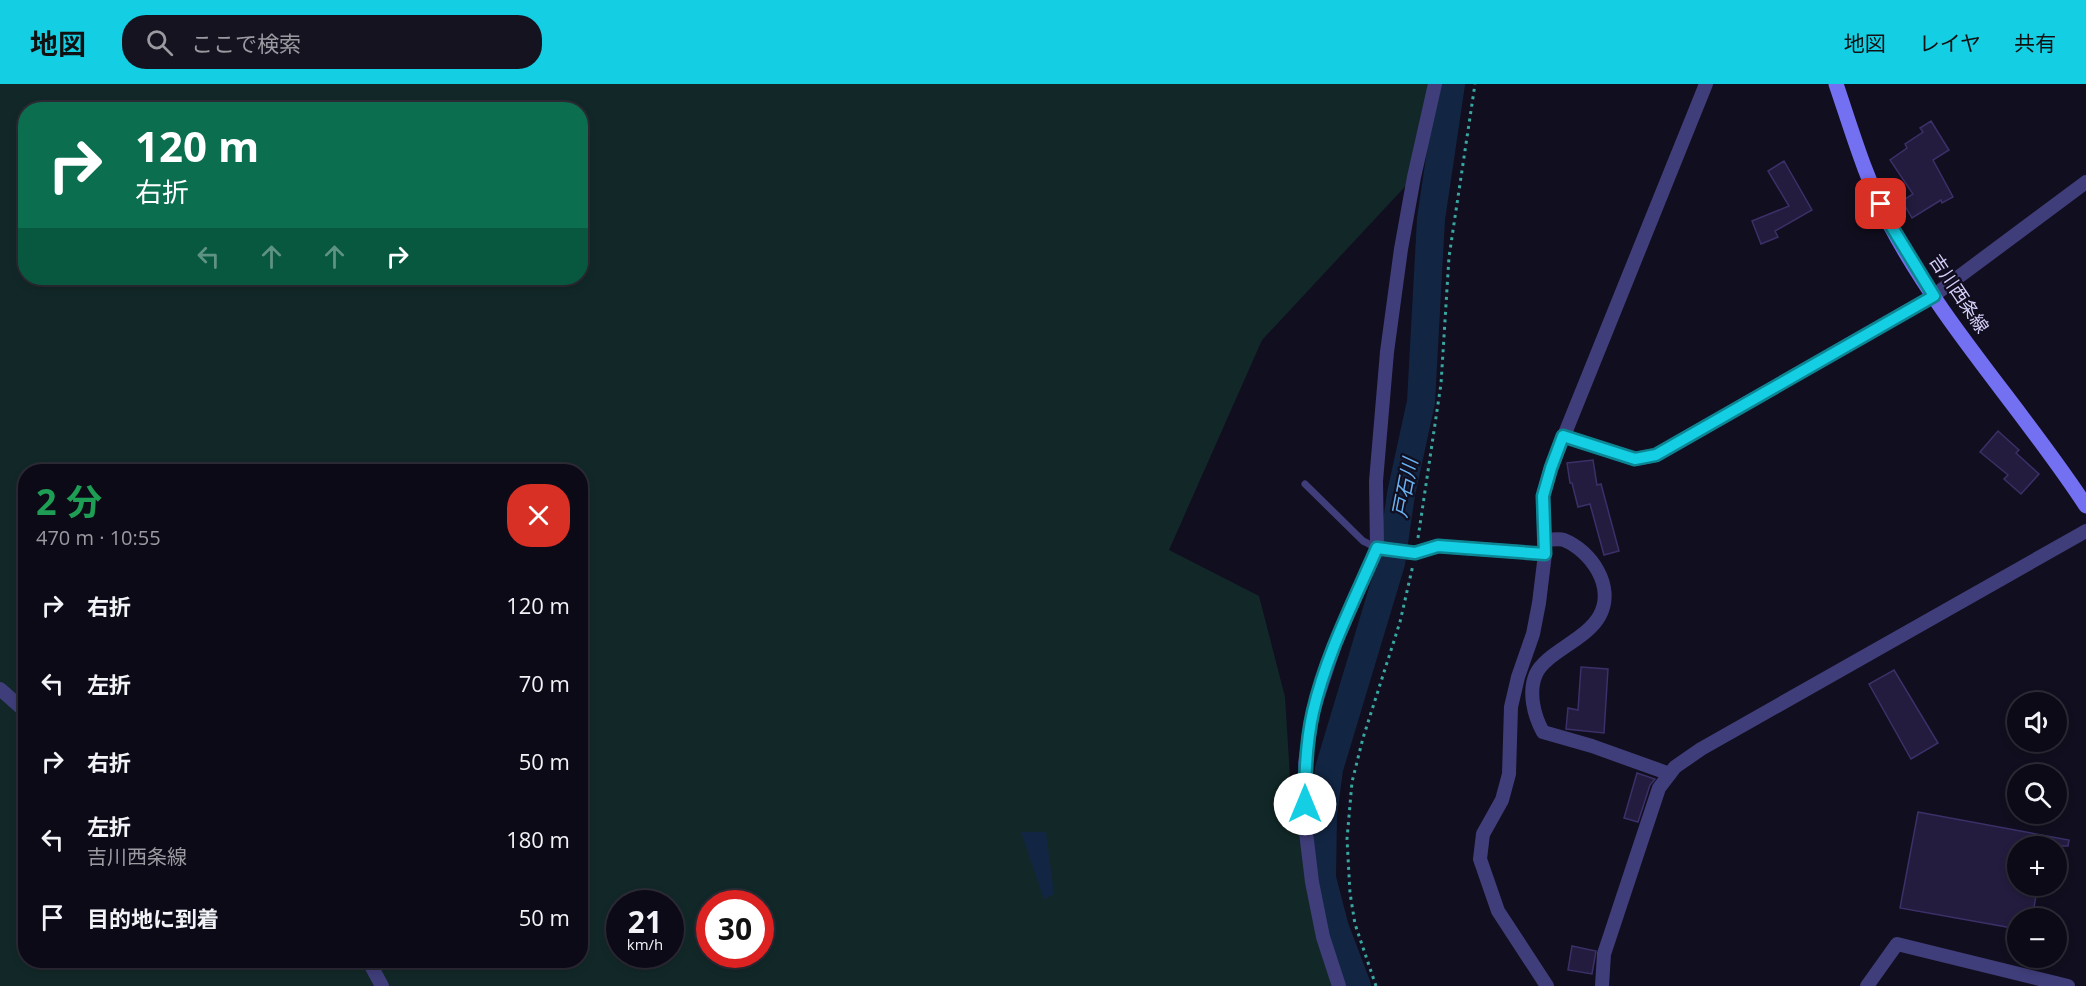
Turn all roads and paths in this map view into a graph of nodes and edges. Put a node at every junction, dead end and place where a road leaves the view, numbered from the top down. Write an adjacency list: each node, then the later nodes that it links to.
1 (1435, 84): 12 (street)
2 (1475, 84): 13 (path)
3 (1706, 84): 7 (street)
4 (1836, 84): 6 (main road, 吉川西条線)
5 (2086, 183): 6 (street)
6 (1934, 296): 7 (street); 9 (main road, 吉川西条線)
7 (1563, 436): 11 (street)
8 (1305, 484): 12 (lane)
9 (2086, 506)
10 (2086, 531): 16 (street)
11 (1545, 547): 13 (street); 16 (street); 21 (street)
12 (1377, 548): 13 (street); 19 (street)
13 (1415, 553): 20 (path)
14 (0, 688): 15 (street)
15 (18, 705)
16 (1670, 774): 22 (street)
17 (372, 968): 18 (street)
18 (382, 986)
19 (1339, 986)
20 (1376, 986)
21 (1547, 986)
22 (1602, 986)
23 (1867, 986): 24 (street)
24 (2068, 986)

